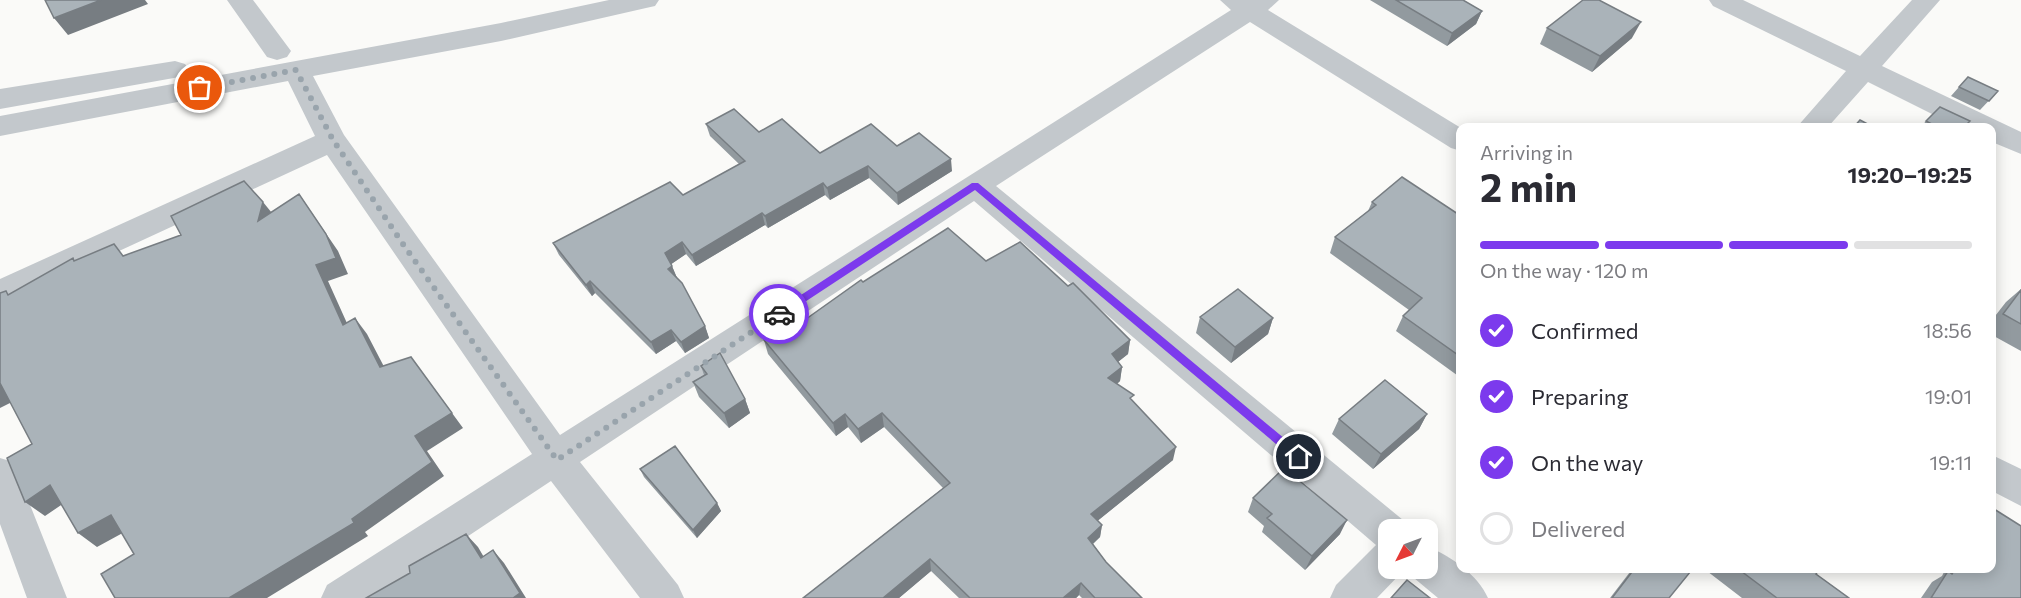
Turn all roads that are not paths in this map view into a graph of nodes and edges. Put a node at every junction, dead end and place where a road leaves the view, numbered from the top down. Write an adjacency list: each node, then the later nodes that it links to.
1 (240, 0): 7 (street)
2 (551, 0): 7 (street)
3 (646, 0): 7 (street)
4 (1722, 0): 8 (street)
5 (1927, 0): 8 (street)
6 (1250, 4): 14 (street); 17 (street)
7 (286, 60): 9 (street); 12 (street); 15 (street)
8 (1863, 68): 10 (street); 11 (street)
9 (0, 99)
10 (1814, 123)
11 (1976, 123)
12 (0, 126)
13 (1996, 132): 16 (street)
14 (1456, 138)
15 (333, 140): 18 (street); 19 (street)
16 (2021, 144)
17 (975, 185): 19 (street); 23 (street)
18 (0, 293)
19 (557, 460): 27 (street); 28 (street)
20 (1996, 473): 22 (street)
21 (0, 474): 26 (street)
22 (2021, 489)
23 (1378, 523)
24 (1378, 569): 29 (street)
25 (1438, 573): 30 (street)
26 (47, 598)
27 (341, 598)
28 (664, 598)
29 (1350, 598)
30 (1468, 598)

